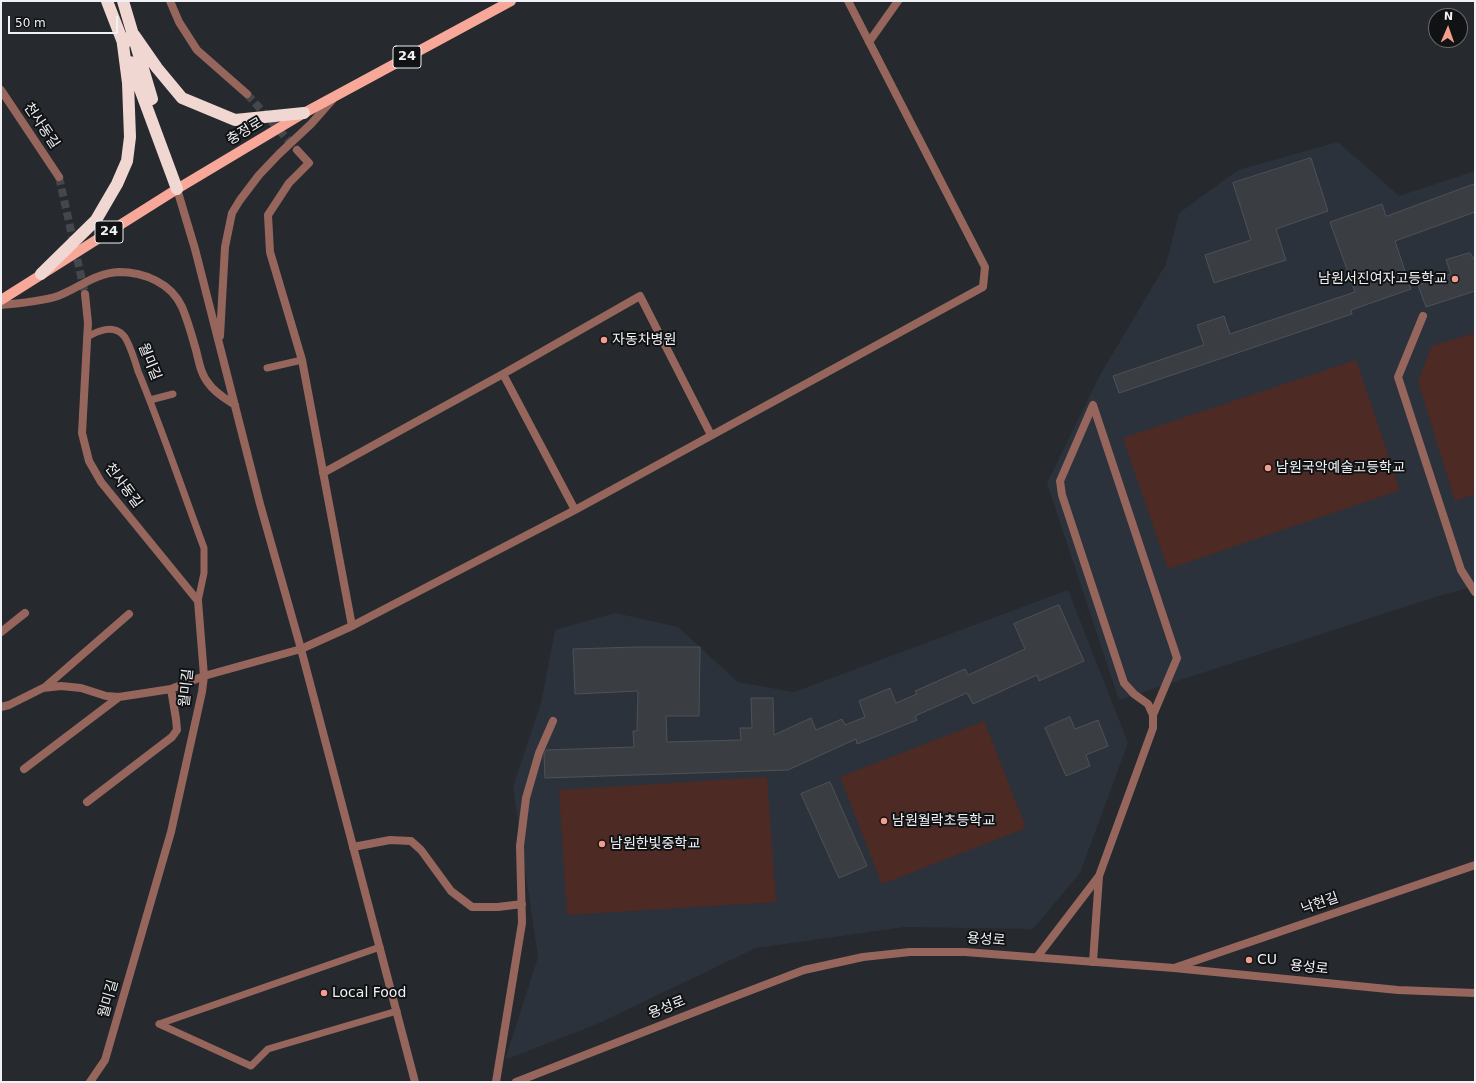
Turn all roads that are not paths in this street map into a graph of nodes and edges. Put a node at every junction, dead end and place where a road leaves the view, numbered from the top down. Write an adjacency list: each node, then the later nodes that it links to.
1 (107, 1): 8 (highway)
2 (123, 1): 7 (highway)
3 (170, 1): 11 (street)
4 (511, 1): 12 (main road, 충정로 / 24)
5 (848, 1): 9 (street)
6 (898, 1): 9 (street)
7 (134, 34): 13 (highway); 16 (highway)
8 (122, 38): 16 (highway); 17 (highway)
9 (869, 42): 30 (street)
10 (1, 90): 15 (street, 천사동길)
11 (247, 94)
12 (336, 96): 13 (main road, 충정로 / 24); 23 (street)
13 (304, 112): 16 (main road, 충정로 / 24)
14 (297, 150): 24 (street)
15 (59, 177)
16 (177, 189): 17 (main road, 충정로 / 24); 23 (street)
17 (41, 274): 19 (main road, 충정로 / 24)
18 (85, 294): 22 (street, 천사동길)
19 (1, 300)
20 (1, 305): 29 (street)
21 (1423, 316): 33 (street)
22 (87, 337): 28 (lane, 월미길); 34 (street, 천사동길)
23 (220, 346): 29 (street)
24 (302, 360): 25 (lane); 31 (street)
25 (267, 368)
26 (503, 374): 30 (street); 31 (street); 32 (street)
27 (173, 394): 28 (lane)
28 (150, 400): 34 (lane, 월미길)
29 (235, 405): 39 (street)
30 (711, 435): 32 (street)
31 (323, 473): 37 (street)
32 (575, 510): 37 (street)
33 (1475, 592)
34 (198, 601): 40 (street, 월미길)
35 (25, 613): 38 (street)
36 (129, 614): 41 (street)
37 (352, 626): 39 (street)
38 (1, 632)
39 (301, 649): 40 (street); 49 (street)
40 (204, 676): 42 (street); 59 (street, 월미길)
41 (43, 688): 43 (street); 44 (street)
42 (170, 689): 43 (street); 48 (street)
43 (120, 697): 47 (street)
44 (1, 707)
45 (1152, 715): 45 (street); 51 (street)
46 (553, 721): 52 (street)
47 (24, 770)
48 (88, 802)
49 (353, 847): 52 (street); 53 (street)
50 (1475, 865): 56 (street, 낙현길)
51 (1099, 876): 54 (street); 55 (street)
52 (522, 904): 61 (street)
53 (380, 947): 58 (street); 58 (lane)
54 (1037, 957): 55 (street, 용성로); 62 (street, 용성로)
55 (1093, 962): 56 (street, 용성로)
56 (1174, 968): 57 (street, 용성로)
57 (1475, 993)
58 (397, 1011): 60 (street)
59 (90, 1082)
60 (415, 1082)
61 (496, 1082)
62 (516, 1082)

